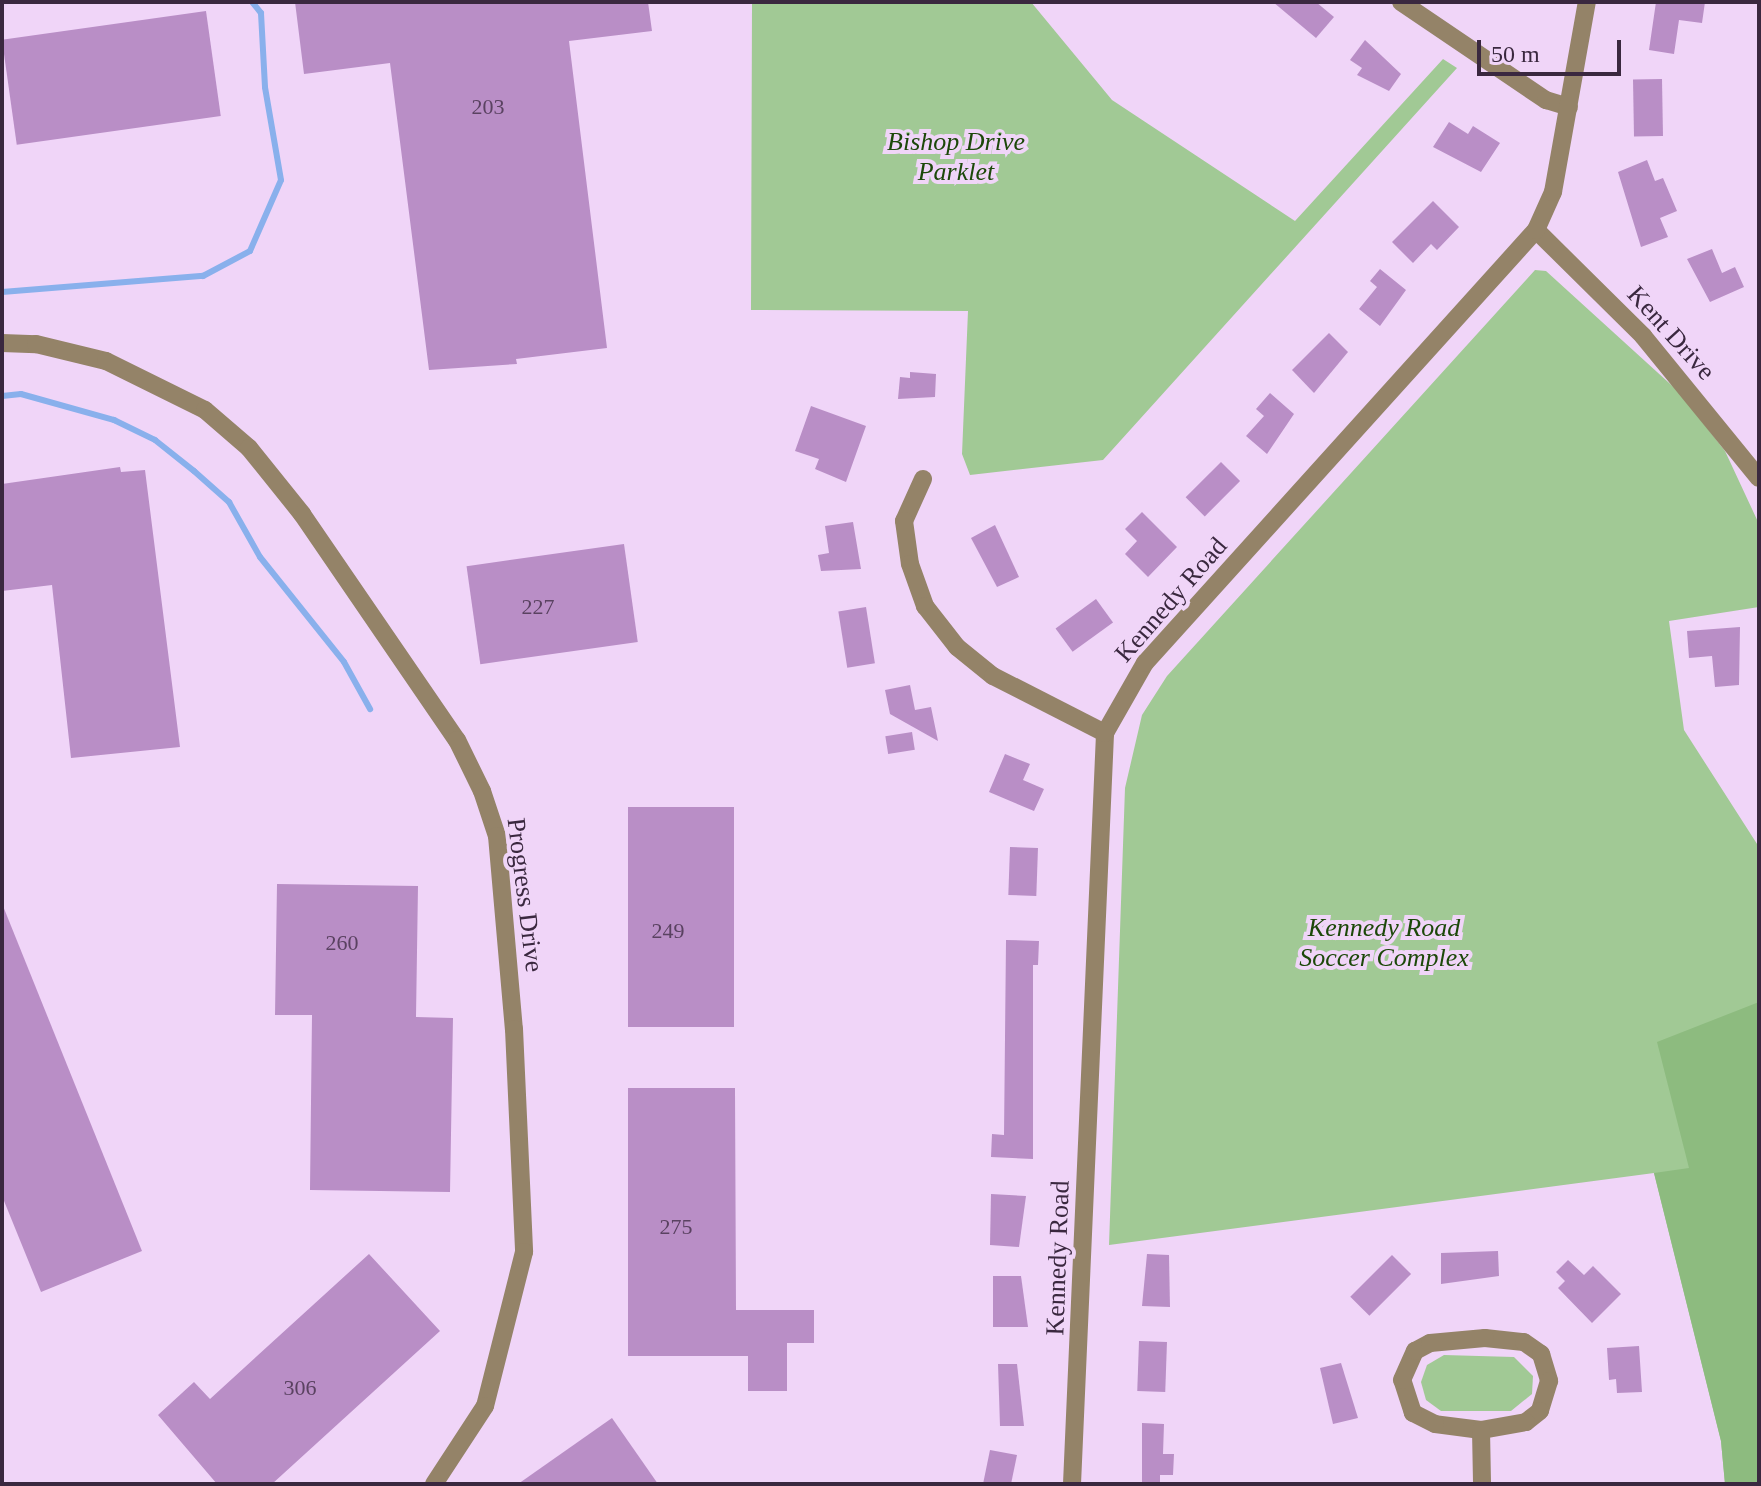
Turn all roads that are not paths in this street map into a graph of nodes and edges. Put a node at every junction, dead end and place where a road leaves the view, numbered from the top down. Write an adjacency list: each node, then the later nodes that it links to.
1 (1401, 2): 3 (street)
2 (1587, 2): 3 (street, Kennedy Road)
3 (1569, 107): 4 (street, Kennedy Road)
4 (1536, 230): 6 (street, Kent Drive); 8 (street, Kennedy Road)
5 (2, 343): 10 (street, Progress Drive)
6 (1759, 478)
7 (923, 479): 8 (street)
8 (1105, 733): 11 (street, Kennedy Road)
9 (1481, 1430): 9 (street); 12 (street)
10 (434, 1484)
11 (1072, 1484)
12 (1482, 1484)

